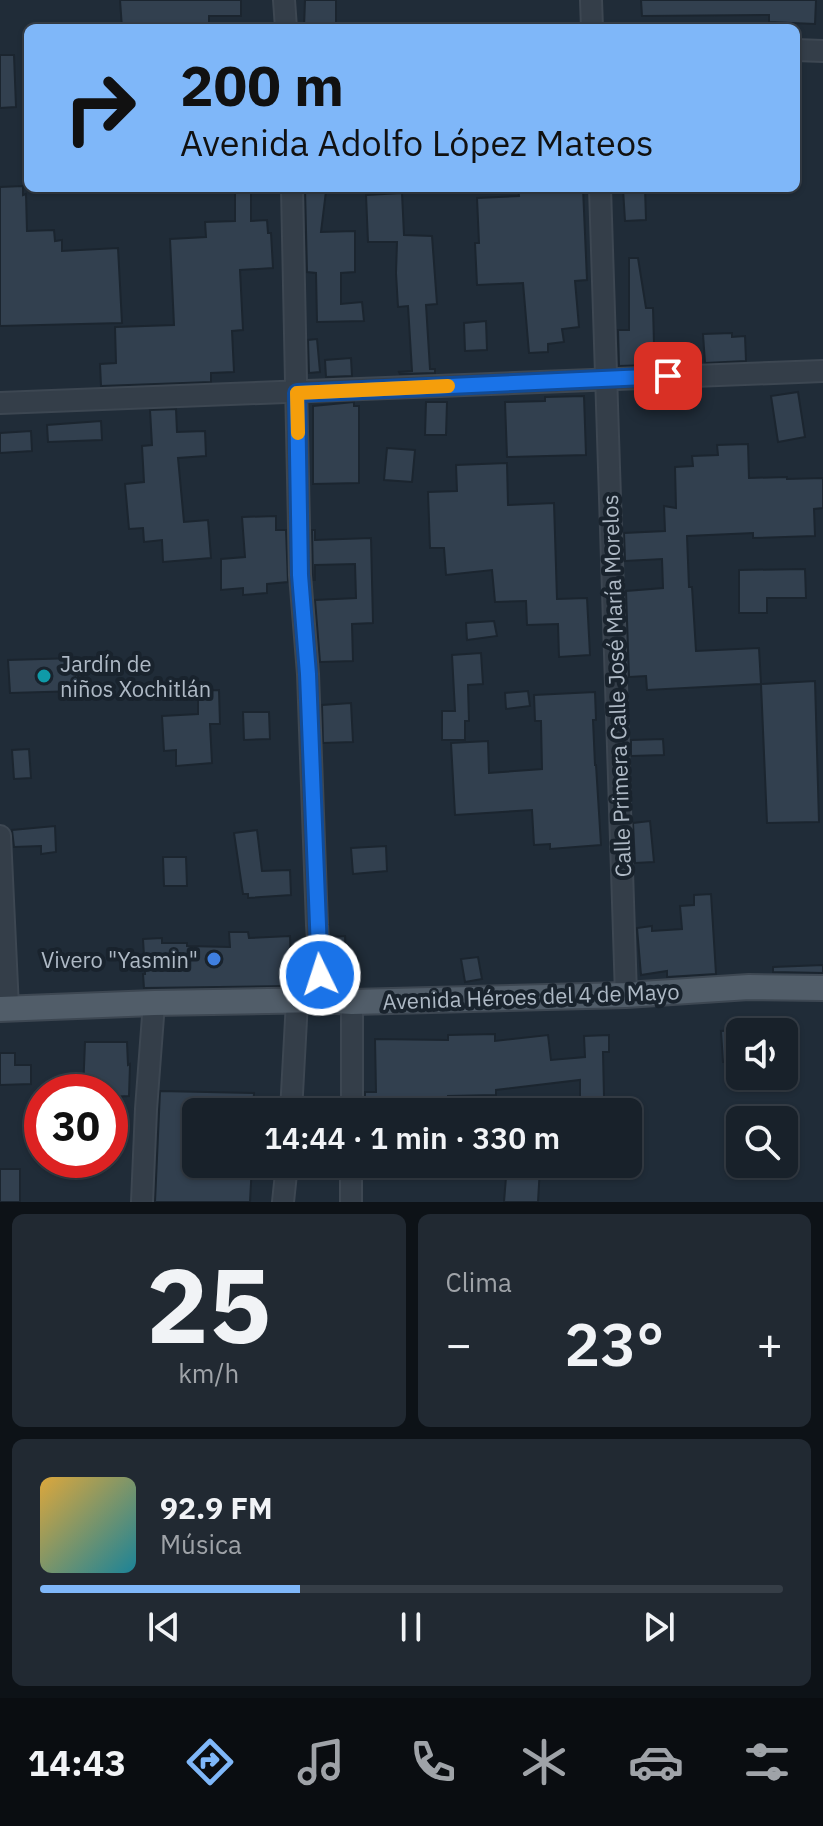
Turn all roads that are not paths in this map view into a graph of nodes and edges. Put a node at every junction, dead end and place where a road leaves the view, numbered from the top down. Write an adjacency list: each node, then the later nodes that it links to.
1 (284, 0): 3 (street)
2 (591, 0): 4 (street)
3 (286, 24)
4 (592, 24)
5 (800, 50): 6 (street)
6 (823, 51)
7 (292, 192): 11 (street)
8 (600, 192): 10 (street, Calle Primera Calle José María Morelos)
9 (823, 371): 10 (street)
10 (606, 378): 11 (street); 15 (street, Calle Primera Calle José María Morelos)
11 (297, 393): 12 (street); 16 (street)
12 (0, 403)
13 (0, 836): 20 (street)
14 (823, 988): 15 (main road, Avenida Héroes del 4 de Mayo)
15 (626, 995): 18 (main road, Avenida Héroes del 4 de Mayo)
16 (322, 1000): 17 (main road, Avenida Héroes del 4 de Mayo); 18 (main road, Avenida Héroes del 4 de Mayo)
17 (297, 1001): 19 (main road, Avenida Héroes del 4 de Mayo); 21 (street)
18 (352, 1002): 22 (street)
19 (154, 1003): 20 (main road, Avenida Héroes del 4 de Mayo); 25 (street)
20 (4, 1008)
21 (292, 1098)
22 (352, 1098)
23 (286, 1178): 26 (street)
24 (351, 1178): 27 (street)
25 (142, 1202)
26 (283, 1202)
27 (351, 1202)

